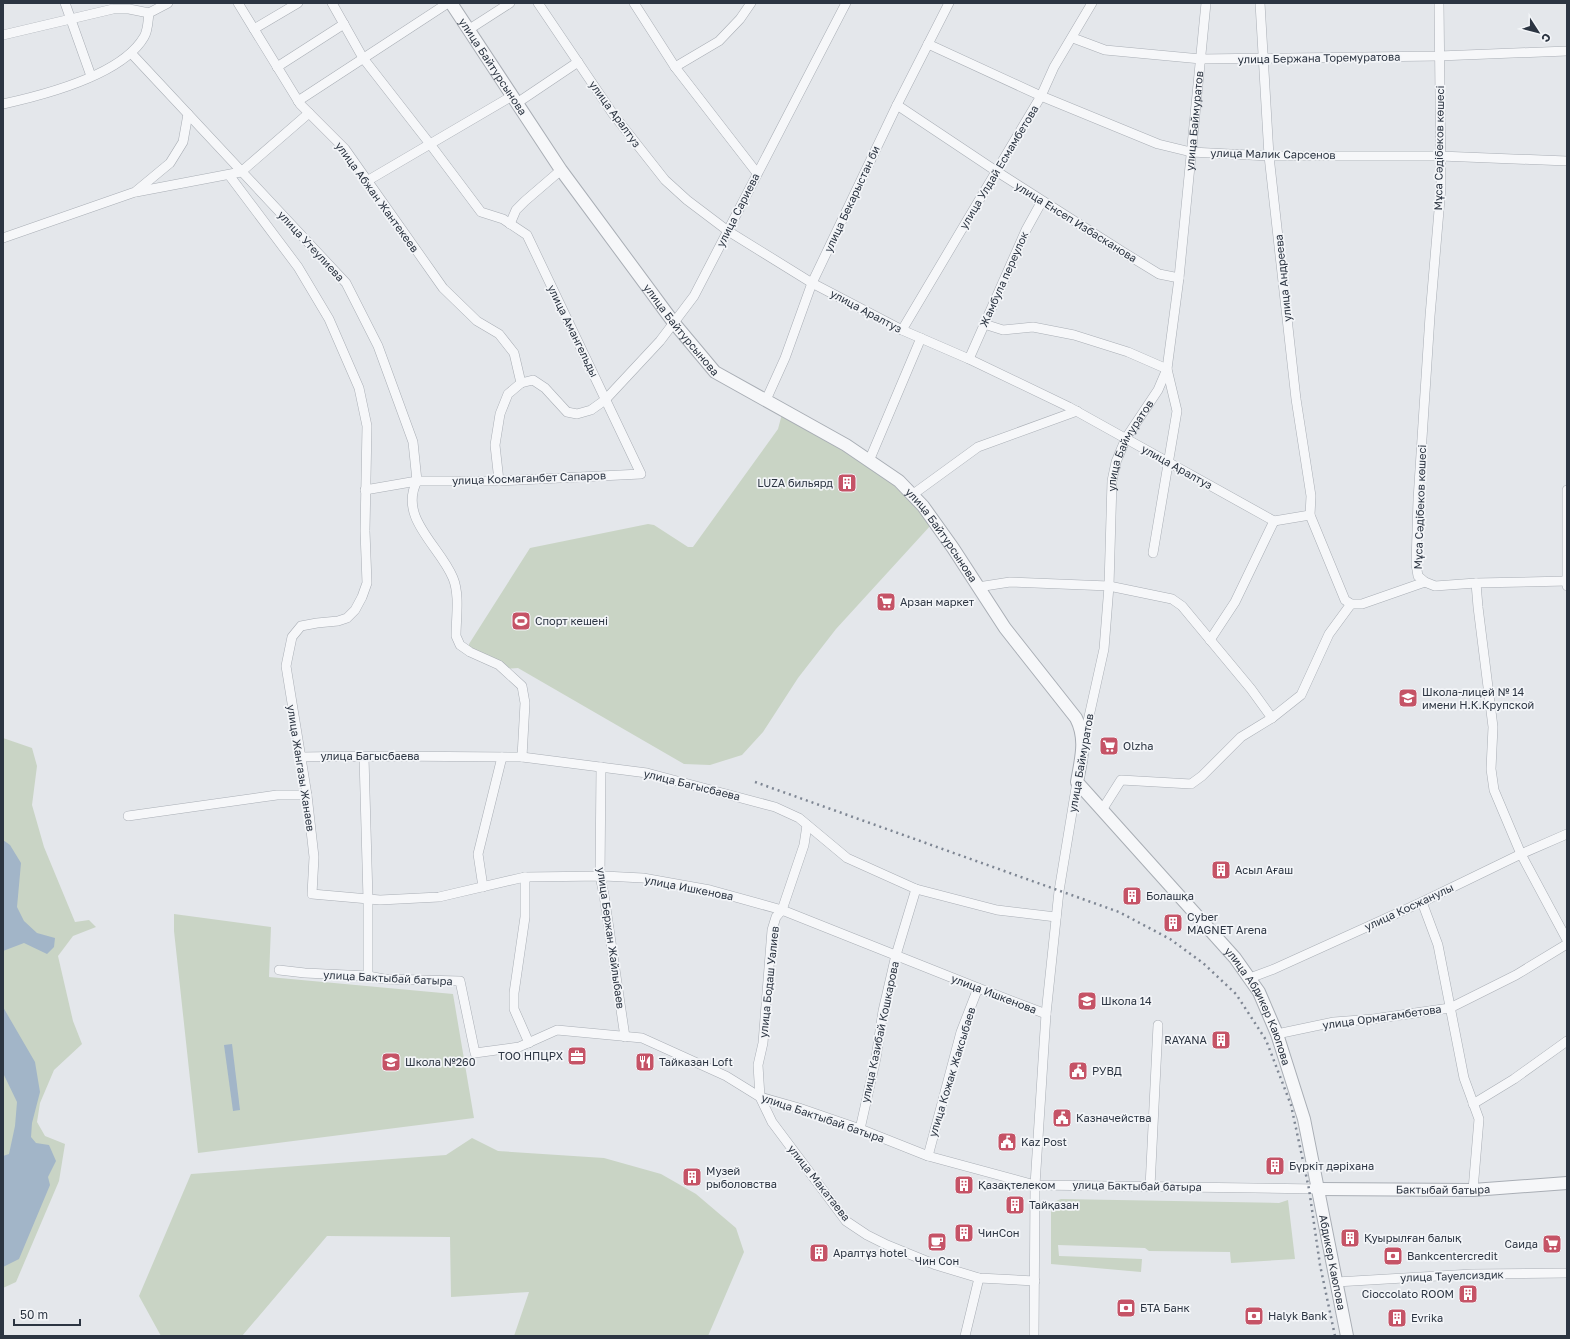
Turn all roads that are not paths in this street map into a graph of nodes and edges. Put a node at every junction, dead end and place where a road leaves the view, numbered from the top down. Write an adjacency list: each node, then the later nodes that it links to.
1 (65, 3): 18 (street)
2 (168, 3): 17 (street)
3 (238, 3): 20 (street, улица Абжан Жантекеев)
4 (298, 3): 20 (street)
5 (332, 3): 19 (street)
6 (449, 3): 21 (street, улица Байтурсынова); 28 (street)
7 (510, 3): 21 (street)
8 (538, 3): 31 (street, улица Аралтуз)
9 (634, 3): 33 (street)
10 (751, 3): 33 (street)
11 (846, 3): 50 (street, улица Сариева)
12 (949, 3): 24 (street, улица Бекарыстан би)
13 (1092, 3): 23 (street, улица Улдай Есмамбетова)
14 (1206, 3): 29 (street, улица Баймуратов)
15 (1260, 3): 30 (street, улица Андреева)
16 (1440, 3): 27 (street, Мұса Сәдібеков көшесі)
17 (150, 13): 18 (street); 26 (street)
18 (71, 20): 22 (street); 34 (street)
19 (344, 24): 28 (street); 32 (street)
20 (254, 29): 32 (street, улица Абжан Жантекеев)
21 (468, 30): 36 (street, улица Байтурсынова)
22 (3, 35)
23 (1072, 38): 29 (street, улица Бержана Торемуратова); 35 (street, улица Улдай Есмамбетова)
24 (928, 44): 35 (street, улица Малик Сарсенов); 39 (street, улица Бекарыстан би)
25 (1567, 51): 27 (street, улица Бержана Торемуратова)
26 (131, 53): 34 (street); 41 (street, улица Утеулиева)
27 (1439, 56): 30 (street, улица Бержана Торемуратова); 45 (street, Мұса Сәдібеков көшесі)
28 (363, 58): 37 (street); 42 (street)
29 (1201, 59): 30 (street, улица Бержана Торемуратова); 43 (street, улица Баймуратов)
30 (1264, 59): 44 (street, улица Андреева)
31 (578, 62): 36 (street); 56 (street, улица Аралтуз)
32 (277, 67): 37 (street, улица Абжан Жантекеев)
33 (675, 67): 50 (street)
34 (91, 76): 38 (street)
35 (1041, 96): 43 (street, улица Малик Сарсенов); 49 (street, улица Улдай Есмамбетова)
36 (515, 100): 42 (street); 47 (street, улица Байтурсынова)
37 (298, 101): 40 (street, улица Абжан Жантекеев)
38 (3, 104)
39 (897, 105): 49 (street, улица Енсеп Избасканова); 59 (street, улица Бекарыстан би)
40 (309, 113): 48 (street); 52 (street, улица Абжан Жантекеев)
41 (188, 114): 48 (street, улица Утеулиева); 53 (street)
42 (430, 144): 52 (street); 55 (street, улица Амангельды)
43 (1191, 152): 44 (street, улица Малик Сарсенов); 58 (street, улица Баймуратов)
44 (1269, 156): 45 (street, улица Малик Сарсенов); 79 (street, улица Андреева)
45 (1440, 156): 46 (street, улица Малик Сарсенов); 83 (street, Мұса Сәдібеков көшесі)
46 (1567, 161)
47 (562, 170): 55 (street); 60 (street, улица Байтурсынова)
48 (242, 172): 51 (street); 74 (street, улица Утеулиева)
49 (996, 172): 54 (street, улица Енсеп Избасканова); 62 (street, улица Улдай Есмамбетова)
50 (757, 173): 56 (street, улица Сариева)
51 (229, 175): 53 (street); 76 (street, улица Жангазы Жанаев)
52 (367, 181): 66 (street, улица Абжан Жантекеев)
53 (135, 192): 57 (street)
54 (1042, 201): 58 (street, улица Енсеп Избасканова); 61 (street, Жамбула переулок)
55 (510, 224): 67 (street, улица Амангельды)
56 (728, 231): 59 (street, улица Аралтуз); 60 (street, улица Сариева)
57 (3, 238)
58 (1179, 278): 65 (street, улица Баймуратов)
59 (812, 283): 62 (street, улица Аралтуз); 68 (street, улица Бекарыстан би)
60 (674, 323): 67 (street, улица Сариева); 68 (street, улица Байтурсынова)
61 (984, 324): 64 (street, Жамбула переулок); 65 (street)
62 (902, 330): 63 (street, улица Аралтуз)
63 (921, 338): 64 (street, улица Аралтуз); 71 (street)
64 (969, 359): 69 (street, улица Аралтуз)
65 (1167, 369): 70 (street, улица Баймуратов); 72 (street)
66 (521, 383): 67 (street, улица Сариева); 75 (street)
67 (605, 400): 73 (street, улица Амангельды)
68 (766, 400): 71 (street, улица Байтурсынова)
69 (1077, 411): 70 (street, улица Аралтуз); 78 (street)
70 (1126, 438): 72 (street, улица Аралтуз); 85 (street, улица Баймуратов)
71 (870, 461): 78 (street, улица Байтурсынова)
72 (1169, 462): 80 (street, улица Аралтуз); 81 (street)
73 (641, 474): 75 (street, улица Космаганбет Сапаров)
74 (416, 481): 75 (street, улица Космаганбет Сапаров); 76 (street, улица Космаганбет Сапаров); 95 (street, улица Утеулиева)
75 (499, 481)
76 (365, 490): 92 (street, улица Жангазы Жанаев)
77 (1567, 490): 82 (street)
78 (912, 495): 87 (street, улица Байтурсынова)
79 (1310, 515): 80 (street); 88 (street)
80 (1274, 521): 89 (street)
81 (1153, 553)
82 (1567, 581): 84 (street, Мұса Сәдібеков көшесі); 86 (street)
83 (1425, 582): 84 (street, Мұса Сәдібеков көшесі); 88 (street)
84 (1476, 583): 103 (street)
85 (1109, 586): 87 (street, улица Байтурсынова); 89 (street, улица Байтурсынова); 91 (street, улица Баймуратов)
86 (1567, 586)
87 (978, 587): 91 (street, улица Байтурсынова)
88 (1351, 604): 90 (street)
89 (1210, 640): 90 (street, улица Байтурсынова)
90 (1272, 718): 99 (street)
91 (1083, 740): 97 (street, улица Баймуратов)
92 (300, 757): 93 (street, улица Багысбаева); 98 (street, улица Жангазы Жанаев)
93 (364, 757): 94 (street, улица Багысбаева); 109 (street)
94 (502, 757): 95 (street, улица Багысбаева); 106 (street)
95 (522, 757): 96 (street, улица Багысбаева)
96 (601, 767): 101 (street, улица Багысбаева); 104 (street, улица Бержан Жайлыбаев)
97 (1077, 782): 99 (street, улица Абдикер Каюпова); 112 (street, улица Баймуратов)
98 (307, 794): 100 (street); 108 (street, улица Жангазы Жанаев)
99 (1102, 810): 118 (street, улица Абдикер Каюпова)
100 (128, 816)
101 (807, 825): 107 (street, улица Багысбаева); 111 (street, улица Бодаш Уалиев)
102 (1567, 834): 103 (street, улица Косжанулы)
103 (1521, 854): 110 (street, улица Косжанулы); 113 (street)
104 (600, 876): 105 (street, улица Ишкенова); 111 (street, улица Ишкенова); 124 (street, улица Бержан Жайлыбаев)
105 (525, 877): 106 (street, улица Ишкенова); 126 (street)
106 (483, 887): 109 (street, улица Ишкенова)
107 (916, 889): 112 (street, улица Багысбаева); 115 (street, улица Казибай Кошкарова)
108 (312, 894): 109 (street, улица Ишкенова)
109 (368, 899): 117 (street)
110 (1422, 902): 118 (street, улица Косжанулы); 120 (street)
111 (782, 910): 115 (street, улица Ишкенова); 127 (street, улица Бодаш Уалиев)
112 (1056, 917): 121 (street, улица Баймуратов)
113 (1567, 940)
114 (1567, 944): 120 (street, улица Ормагамбетова)
115 (896, 955): 119 (street, улица Ишкенова); 129 (street, улица Казибай Кошкарова)
116 (279, 970): 117 (street, улица Бактыбай батыра)
117 (368, 976): 126 (street, улица Бактыбай батыра)
118 (1250, 978): 123 (street, улица Абдикер Каюпова)
119 (978, 988): 121 (street, улица Ишкенова); 130 (street, улица Кожак Жаксыбаев)
120 (1450, 1008): 123 (street, улица Ормагамбетова); 128 (street)
121 (1046, 1014): 132 (street, улица Баймуратов)
122 (1158, 1025): 133 (street)
123 (1277, 1034): 134 (street, улица Абдикер Каюпова)
124 (625, 1036): 126 (street, улица Бактыбай батыра); 127 (street, улица Бактыбай батыра)
125 (1567, 1041): 128 (street)
126 (529, 1042)
127 (760, 1097): 129 (street, улица Бактыбай батыра); 137 (street, улица Макатаева)
128 (1473, 1104): 135 (street)
129 (860, 1129): 130 (street, улица Бактыбай батыра)
130 (928, 1156): 132 (street, улица Бактыбай батыра)
131 (1567, 1184): 135 (street, Бактыбай батыра)
132 (1035, 1185): 133 (street, улица Бактыбай батыра); 138 (street, улица Баймуратов)
133 (1150, 1187): 134 (street, улица Бактыбай батыра)
134 (1318, 1189): 135 (street, Бактыбай батыра); 139 (street, Абдикер Каюпова)
135 (1473, 1190)
136 (1567, 1273): 139 (street, улица Тауелсиздик)
137 (979, 1278): 138 (street, улица Макатаева); 140 (street)
138 (1035, 1281): 141 (street, улица Баймуратов)
139 (1336, 1282): 142 (street, Абдикер Каюпова)
140 (965, 1336)
141 (1034, 1336)
142 (1347, 1336)

